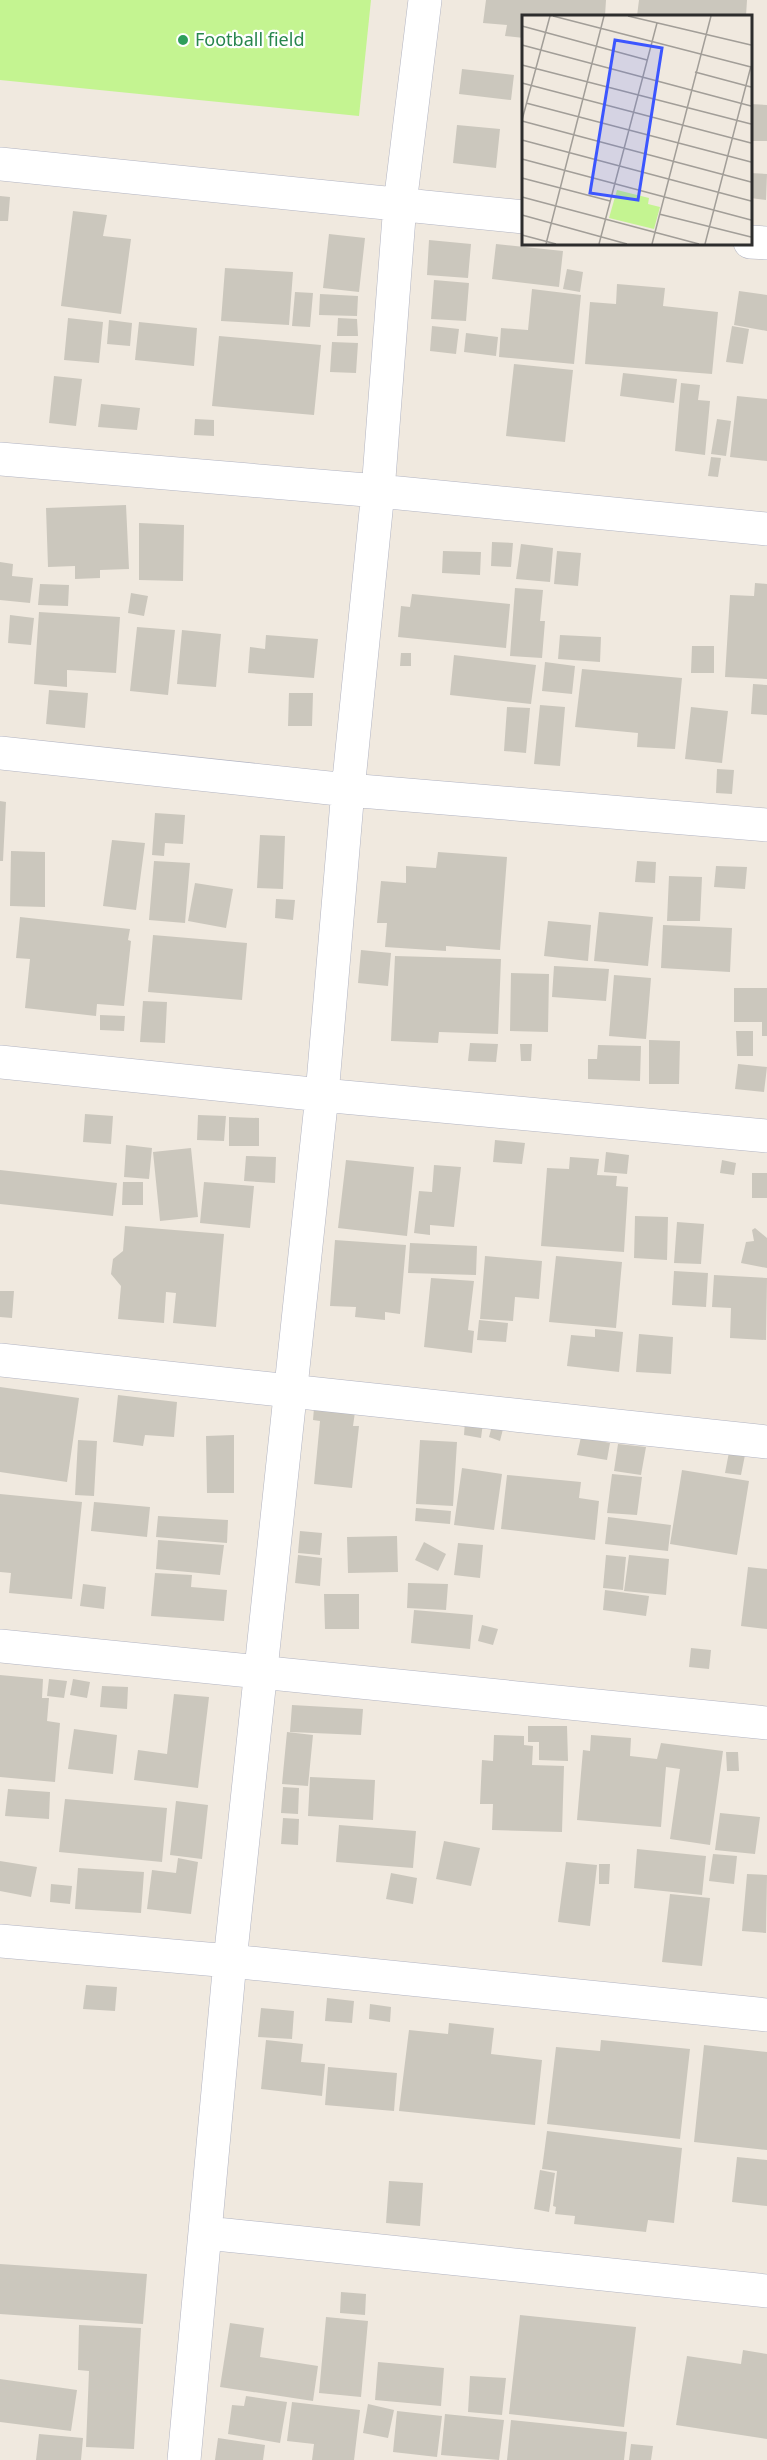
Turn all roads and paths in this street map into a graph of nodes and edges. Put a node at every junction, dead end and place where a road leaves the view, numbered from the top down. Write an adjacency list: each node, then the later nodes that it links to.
1 (425, 0): 3 (street)
2 (0, 164): 3 (street)
3 (400, 204): 4 (street); 8 (street)
4 (522, 218)
5 (752, 242): 6 (street)
6 (767, 243)
7 (0, 459): 8 (street)
8 (378, 491): 9 (street); 11 (street)
9 (767, 529)
10 (0, 753): 11 (street)
11 (348, 790): 12 (street); 14 (street)
12 (767, 825)
13 (0, 1062): 14 (street)
14 (322, 1095): 15 (street); 17 (street)
15 (767, 1136)
16 (0, 1360): 17 (street)
17 (289, 1390): 18 (street); 20 (street)
18 (767, 1442)
19 (0, 1646): 20 (street)
20 (262, 1671): 21 (street); 23 (street)
21 (767, 1724)
22 (0, 1941): 23 (street)
23 (230, 1961): 24 (street); 25 (street)
24 (767, 2015)
25 (206, 2233): 26 (street); 27 (street)
26 (767, 2290)
27 (184, 2460)

